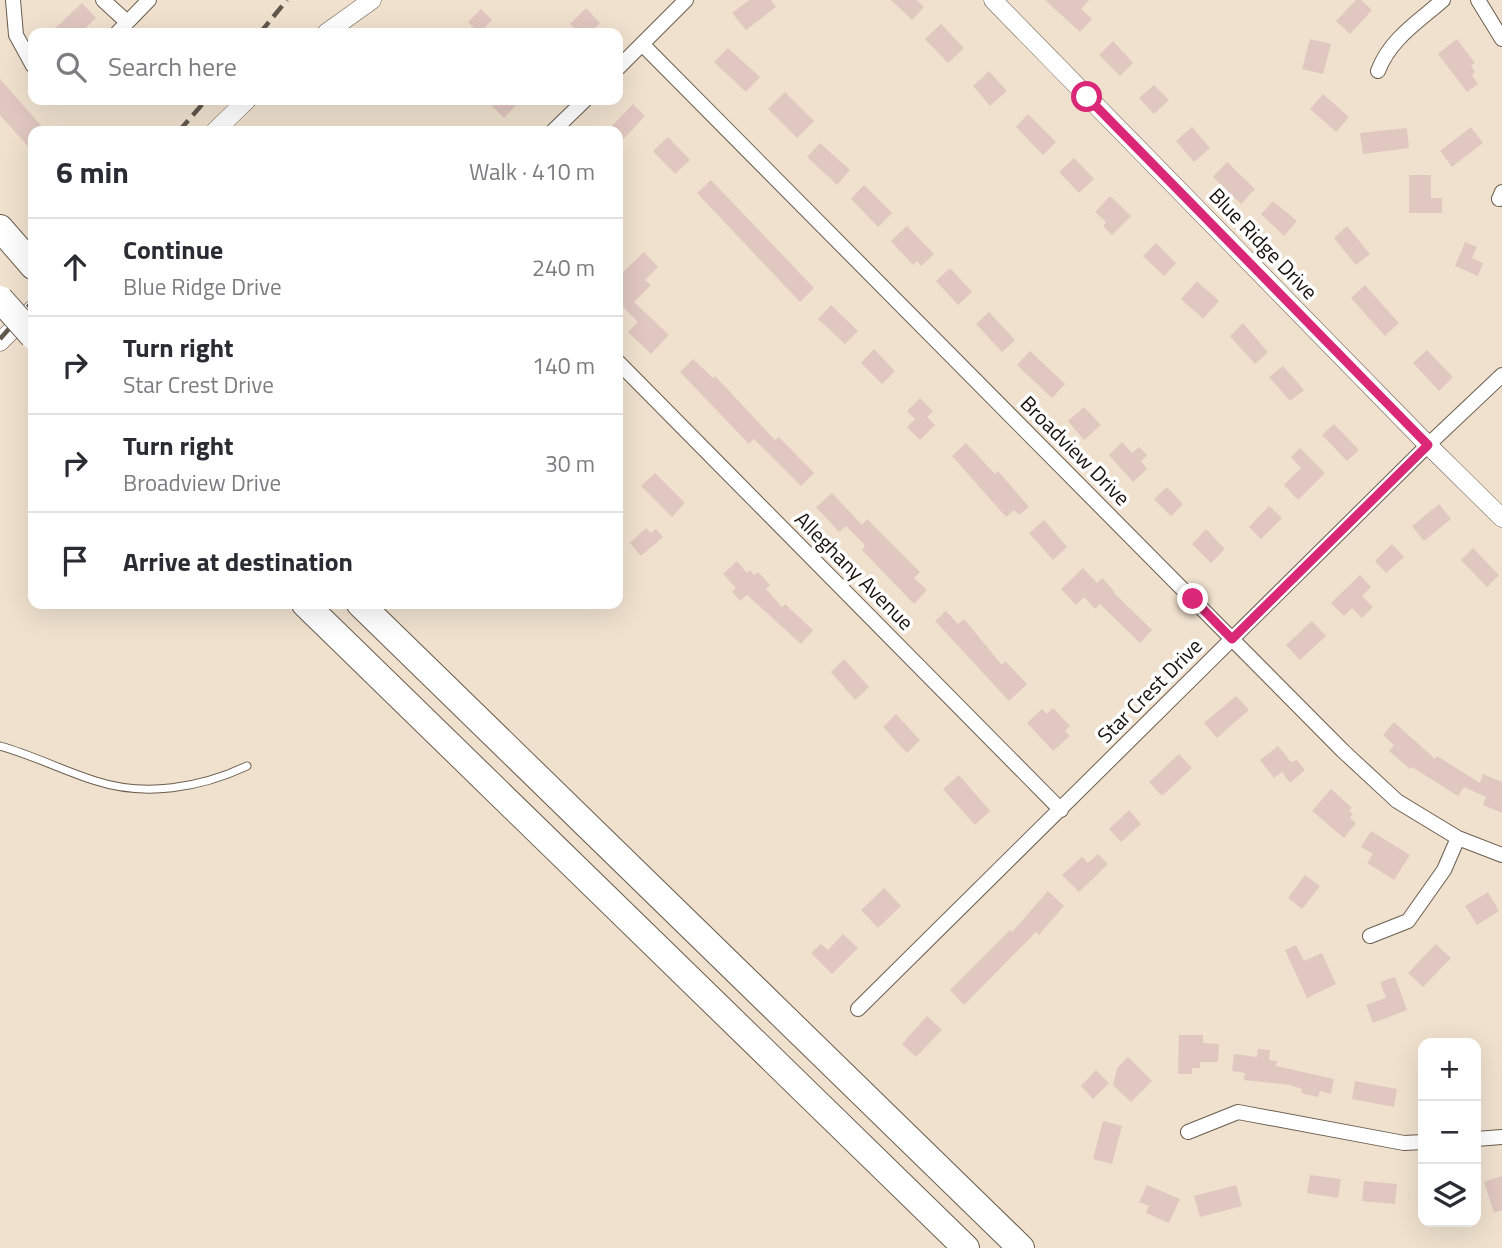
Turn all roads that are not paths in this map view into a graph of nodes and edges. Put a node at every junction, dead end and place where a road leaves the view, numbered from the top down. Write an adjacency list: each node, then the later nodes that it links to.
1 (13, 0): 14 (street)
2 (103, 0): 9 (street)
3 (149, 0): 9 (street)
4 (372, 0): 11 (street)
5 (686, 0): 13 (street)
6 (993, 0): 29 (street, Blue Ridge Drive)
7 (1443, 0): 16 (street)
8 (1478, 0): 12 (street)
9 (127, 22): 10 (street)
10 (122, 28)
11 (333, 28)
12 (1502, 39)
13 (642, 44): 15 (street); 33 (street, Broadview Drive)
14 (28, 57)
15 (623, 63)
16 (1378, 71)
17 (242, 105): 19 (street)
18 (580, 105): 20 (street)
19 (220, 126)
20 (558, 126)
21 (0, 228): 22 (highway)
22 (28, 260)
23 (0, 299): 25 (highway, bridge)
24 (28, 314): 26 (street)
25 (28, 330)
26 (0, 342)
27 (623, 367): 36 (street, Alleghany Avenue)
28 (1502, 375): 29 (street, Star Crest Drive)
29 (1428, 445): 30 (street, Blue Ridge Drive); 33 (street, Star Crest Drive)
30 (1502, 517)
31 (310, 609): 45 (highway)
32 (365, 609): 46 (highway)
33 (1232, 639): 36 (street, Star Crest Drive); 37 (street, Broadview Drive)
34 (0, 746): 35 (lane)
35 (247, 766)
36 (1060, 810): 40 (street, Star Crest Drive)
37 (1458, 838): 38 (street, Broadview Drive); 39 (street)
38 (1502, 855)
39 (1370, 936)
40 (858, 1009)
41 (1188, 1132): 44 (street)
42 (1502, 1138): 43 (street)
43 (1481, 1139)
44 (1418, 1142)
45 (966, 1248)
46 (1021, 1248)

